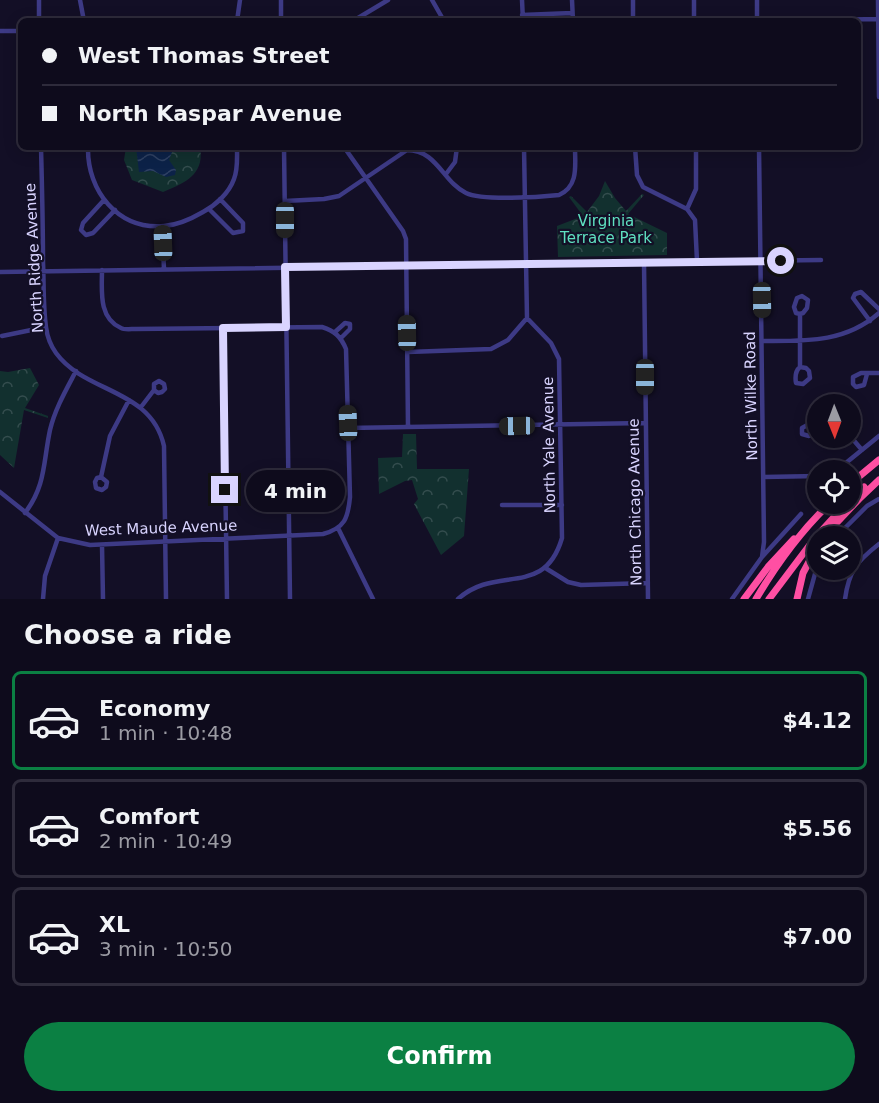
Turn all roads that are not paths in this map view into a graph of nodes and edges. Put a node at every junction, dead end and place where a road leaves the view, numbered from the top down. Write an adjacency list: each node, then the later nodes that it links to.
1 (39, 0): 15 (street)
2 (80, 0): 16 (street)
3 (240, 0): 17 (street)
4 (281, 0): 18 (street)
5 (388, 0): 19 (street)
6 (432, 0): 20 (street)
7 (522, 0): 14 (street)
8 (572, 0): 13 (street)
9 (633, 0): 23 (street)
10 (694, 0): 24 (street)
11 (757, 0): 25 (street)
12 (878, 0): 27 (street)
13 (572, 13): 14 (street); 22 (street)
14 (522, 15): 21 (street)
15 (39, 18)
16 (83, 18)
17 (237, 18)
18 (281, 18)
19 (358, 18)
20 (442, 18)
21 (522, 18)
22 (573, 18)
23 (633, 18)
24 (694, 18)
25 (757, 18)
26 (861, 19): 27 (street)
27 (878, 19): 30 (street)
28 (0, 31): 29 (street)
29 (18, 31)
30 (879, 97)
31 (41, 150): 63 (street, North Ridge Avenue)
32 (88, 150): 48 (street)
33 (237, 150): 47 (street)
34 (284, 150): 49 (street)
35 (346, 150): 45 (street)
36 (404, 150): 45 (street)
37 (413, 150): 44 (street)
38 (457, 150): 44 (street)
39 (524, 150): 46 (street)
40 (575, 150): 46 (street)
41 (635, 150): 51 (street)
42 (696, 150): 51 (street)
43 (759, 150): 56 (street, North Wilke Road)
44 (446, 174): 46 (street)
45 (367, 178): 49 (street); 59 (street)
46 (525, 196): 58 (street)
47 (220, 200): 50 (street); 50 (street)
48 (104, 201): 52 (street); 52 (street)
49 (285, 201): 60 (street)
50 (209, 209): 53 (street)
51 (687, 209): 55 (street)
52 (115, 210): 53 (street)
53 (162, 226): 61 (street)
54 (821, 260): 56 (street)
55 (697, 261): 56 (street); 57 (street)
56 (761, 261): 75 (street, North Wilke Road)
57 (644, 262): 58 (street); 86 (street, North Chicago Avenue)
58 (526, 263): 59 (street); 67 (street)
59 (406, 265): 60 (street); 78 (street)
60 (285, 267): 61 (street); 70 (street)
61 (164, 269): 62 (street)
62 (102, 270): 63 (street); 71 (street)
63 (44, 271): 64 (street); 69 (street, North Ridge Avenue)
64 (0, 272)
65 (879, 311): 68 (street); 68 (street)
66 (800, 314): 76 (street)
67 (527, 318): 78 (street); 87 (street, North Yale Avenue)
68 (870, 321): 76 (street)
69 (46, 327): 73 (street); 80 (street, North Ridge Avenue)
70 (286, 327): 71 (street); 72 (street); 113 (street)
71 (223, 328): 115 (street)
72 (335, 332): 74 (street); 74 (street)
73 (1, 334): 77 (street)
74 (341, 338): 89 (street)
75 (763, 341): 76 (street); 98 (street, North Wilke Road)
76 (799, 341): 79 (street)
77 (0, 342)
78 (408, 352): 88 (street)
79 (800, 367)
80 (76, 371): 84 (street, North Ridge Avenue); 105 (street)
81 (879, 373): 82 (street)
82 (867, 374)
83 (154, 390): 85 (street)
84 (129, 400): 85 (street, North Ridge Avenue); 97 (street)
85 (141, 407): 116 (street, North Ridge Avenue)
86 (645, 423): 87 (street); 123 (street, North Chicago Avenue)
87 (561, 425): 88 (street); 104 (street, North Yale Avenue)
88 (408, 427): 89 (street)
89 (348, 428): 111 (street)
90 (879, 436): 91 (street)
91 (862, 450): 92 (street)
92 (850, 460)
93 (879, 460): 94 (highway)
94 (861, 475)
95 (879, 475): 100 (highway)
96 (807, 476): 98 (street)
97 (101, 477)
98 (764, 477): 119 (street, North Wilke Road)
99 (879, 480): 109 (highway)
100 (861, 491)
101 (0, 492): 105 (street, West Maude Avenue)
102 (879, 499): 110 (street)
103 (502, 505): 104 (street)
104 (562, 505): 121 (street, North Yale Avenue)
105 (25, 513): 114 (street, West Maude Avenue)
106 (801, 514): 119 (street)
107 (820, 514): 112 (highway)
108 (837, 514): 135 (highway)
109 (833, 526)
110 (847, 526)
111 (338, 528): 113 (street, West Maude Avenue); 129 (street)
112 (806, 529): 133 (highway); 134 (highway)
113 (289, 536): 115 (street, West Maude Avenue); 128 (street)
114 (58, 538): 118 (street, West Maude Avenue); 124 (street)
115 (226, 539): 116 (street, West Maude Avenue); 127 (street)
116 (165, 542): 118 (street, West Maude Avenue); 126 (street, North Ridge Avenue)
117 (879, 544): 138 (street)
118 (102, 545): 125 (street)
119 (762, 557): 132 (street)
120 (807, 566): 136 (highway)
121 (547, 570): 123 (street); 130 (street)
122 (813, 580): 137 (street)
123 (648, 584): 131 (street, North Chicago Avenue)
124 (43, 599)
125 (103, 599)
126 (166, 599)
127 (227, 599)
128 (290, 599)
129 (373, 599)
130 (458, 599)
131 (648, 599)
132 (732, 599)
133 (744, 599)
134 (756, 599)
135 (769, 599)
136 (797, 599)
137 (808, 599)
138 (844, 599)

